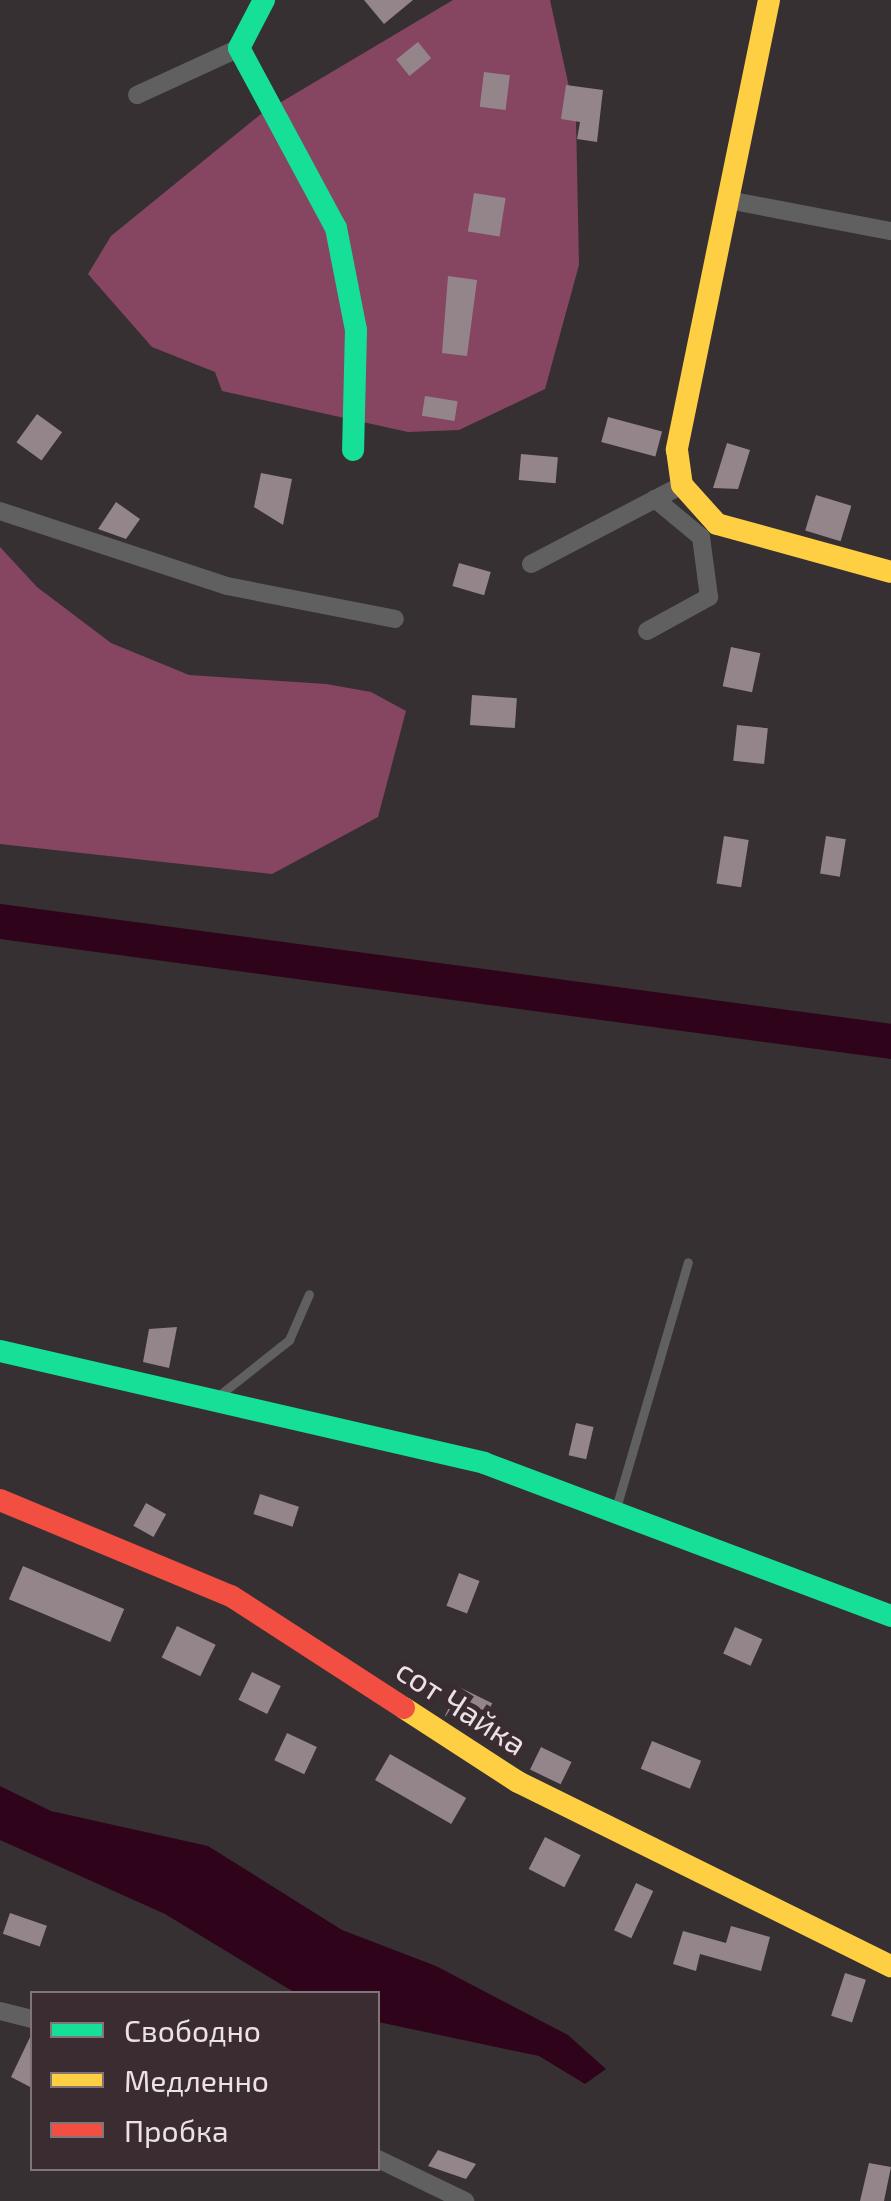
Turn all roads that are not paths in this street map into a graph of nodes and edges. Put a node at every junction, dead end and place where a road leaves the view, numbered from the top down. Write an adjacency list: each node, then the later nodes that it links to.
1 (264, 0): 3 (street)
2 (768, 0): 5 (street)
3 (239, 48): 4 (street); 7 (street)
4 (137, 95)
5 (728, 200): 6 (street); 8 (street)
6 (891, 230)
7 (353, 450)
8 (682, 485): 9 (street); 12 (street)
9 (656, 499): 11 (street); 14 (street)
10 (0, 511): 13 (street)
11 (531, 564)
12 (891, 572)
13 (395, 619)
14 (647, 631)
15 (688, 1262): 20 (lane)
16 (309, 1294): 18 (lane)
17 (0, 1351): 18 (street)
18 (213, 1400): 20 (street)
19 (0, 1500): 22 (street, сот Чайка)
20 (616, 1508): 21 (street)
21 (891, 1616)
22 (891, 1966)
23 (0, 2011): 24 (street)
24 (30, 2018)
25 (380, 2160): 26 (street)
26 (465, 2201)

